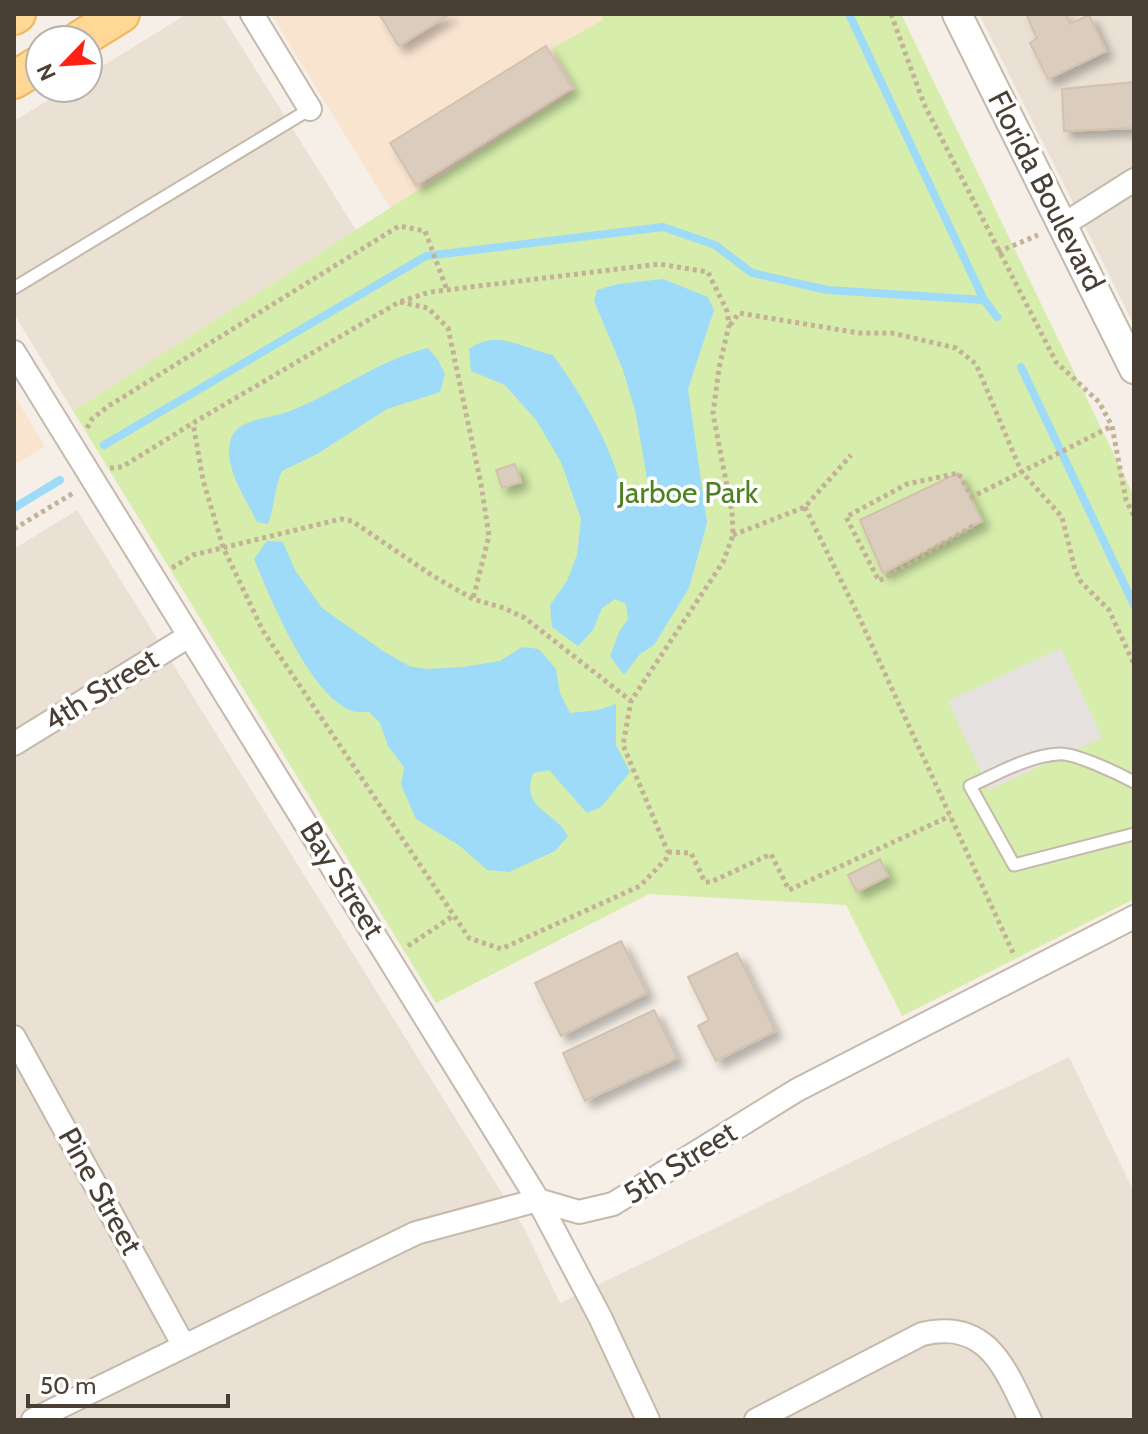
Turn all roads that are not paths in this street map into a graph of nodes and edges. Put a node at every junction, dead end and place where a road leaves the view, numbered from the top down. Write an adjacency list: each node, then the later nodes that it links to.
1 (252, 14): 3 (street)
2 (957, 14): 5 (street, Florida Boulevard)
3 (310, 109): 6 (lane)
4 (1134, 180): 5 (street)
5 (1063, 225): 8 (street, Florida Boulevard)
6 (14, 288)
7 (14, 352): 9 (street, Bay Street)
8 (1134, 369)
9 (189, 636): 10 (street, 4th Street); 15 (street, Bay Street)
10 (14, 744)
11 (1134, 782): 12 (lane)
12 (1134, 834)
13 (1134, 917): 15 (street, 5th Street)
14 (14, 1037): 16 (street, Pine Street)
15 (538, 1200): 16 (street); 18 (street, Bay Street)
16 (184, 1346): 17 (street)
17 (33, 1420)
18 (648, 1420)
19 (756, 1420): 20 (street)
20 (1030, 1420)

